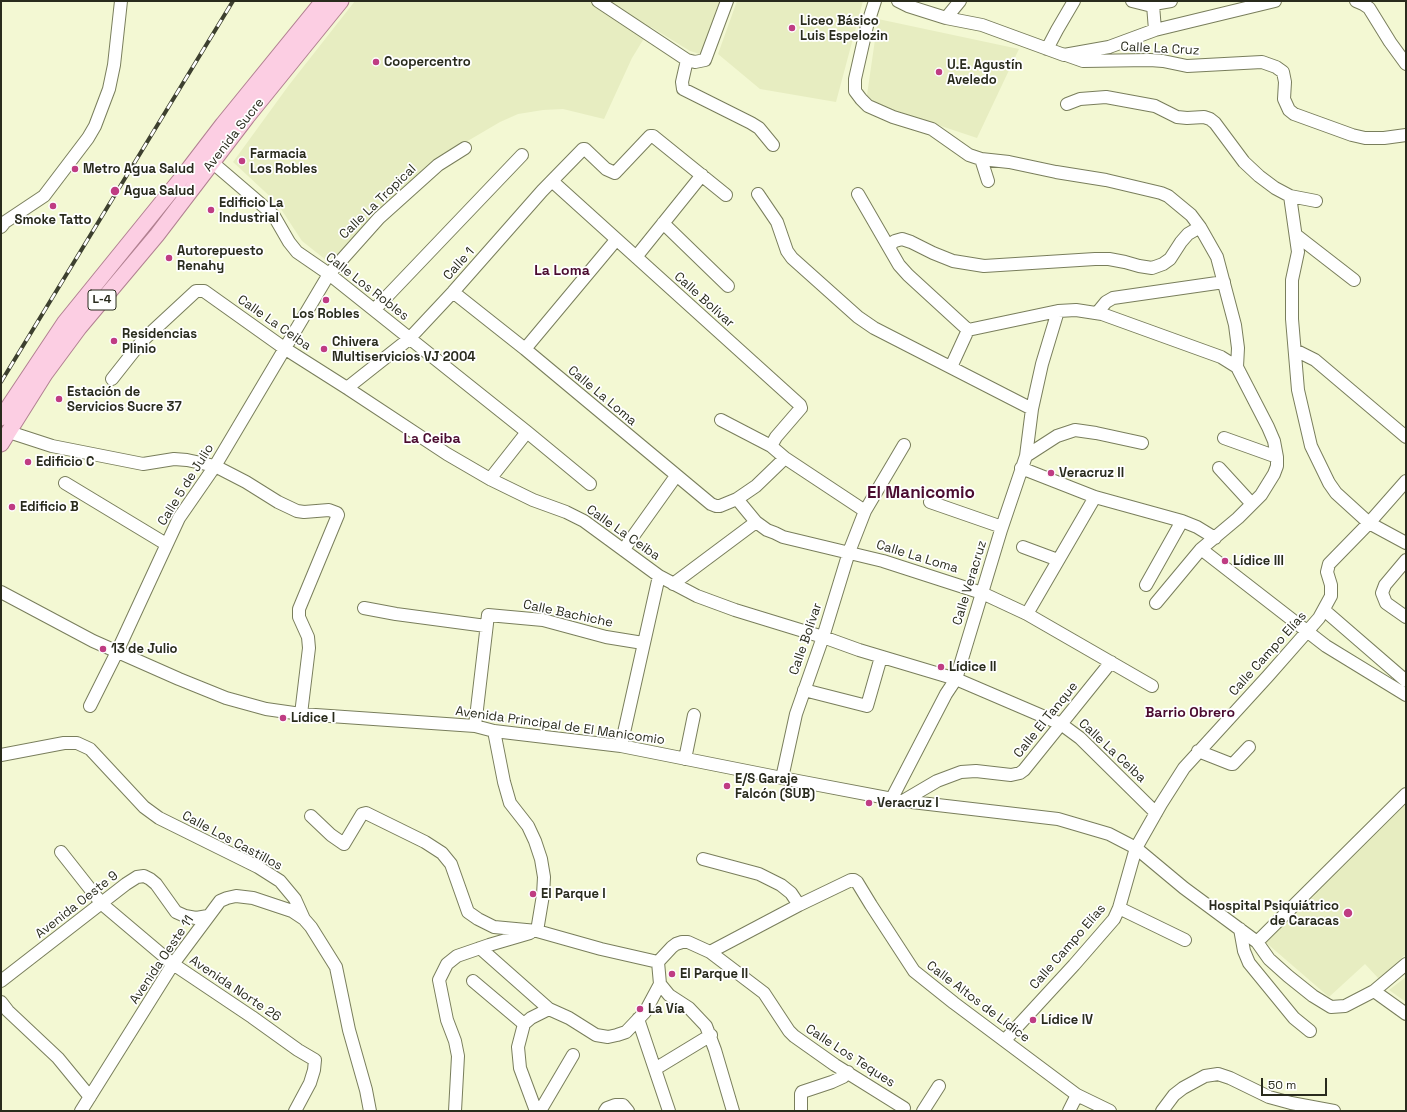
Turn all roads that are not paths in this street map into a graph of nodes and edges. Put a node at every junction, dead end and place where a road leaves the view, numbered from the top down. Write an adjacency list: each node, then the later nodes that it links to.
1 (121, 1): 36 (street)
2 (322, 1): 26 (main road, Avenida Sucre / L-4)
3 (341, 1): 26 (main road, Avenida Sucre / L-4)
4 (598, 1): 19 (street)
5 (727, 1): 19 (street)
6 (875, 1): 27 (street)
7 (898, 1): 15 (street)
8 (960, 1): 15 (street)
9 (1074, 1): 17 (street)
10 (1132, 1): 14 (street)
11 (1171, 1): 14 (street)
12 (1275, 1): 16 (street)
13 (1356, 1): 20 (street)
14 (1153, 5): 16 (street)
15 (946, 18): 17 (street)
16 (1155, 30): 18 (street)
17 (1048, 49): 18 (street)
18 (1064, 55): 22 (street, Calle La Cruz)
19 (688, 60): 23 (street)
20 (1406, 64)
21 (1067, 104): 34 (street)
22 (1406, 135)
23 (773, 145)
24 (465, 148): 43 (street, Calle La Tropical)
25 (522, 156): 48 (street)
26 (207, 158): 43 (street, Calle Los Robles); 61 (main road, Avenida Sucre / L-4); 65 (main road, Avenida Sucre / L-4)
27 (981, 159): 30 (street); 38 (street)
28 (702, 175): 29 (street, Calle 1); 33 (street); 37 (street)
29 (552, 181): 40 (street, Calle Bolívar); 47 (street, Calle 1)
30 (988, 181)
31 (758, 194): 56 (street)
32 (858, 194): 41 (street)
33 (726, 195)
34 (1290, 196): 35 (street); 39 (street)
35 (1316, 201)
36 (2, 223)
37 (663, 223): 42 (street); 46 (street)
38 (1200, 227): 41 (street); 45 (street)
39 (1296, 235): 44 (street); 55 (street)
40 (616, 240): 42 (street, Calle Bolívar); 54 (street)
41 (888, 246): 51 (street)
42 (636, 257): 69 (street, Calle Bolívar)
43 (329, 274): 48 (street, Calle Los Robles); 53 (street, Calle La Tropical)
44 (1354, 280)
45 (1224, 282): 50 (street); 57 (street)
46 (728, 286)
47 (453, 292): 52 (street, Calle 1); 54 (street, Calle La Loma)
48 (374, 310): 52 (street, Calle Los Robles)
49 (1058, 311): 50 (street); 51 (street); 60 (street, Calle Veracruz)
50 (1097, 313): 57 (street)
51 (968, 330): 56 (street)
52 (409, 339): 59 (street, Calle 1); 63 (street, Calle Los Robles)
53 (284, 348): 58 (street, Calle La Ceiba); 59 (street, Calle La Ceiba); 73 (street, Calle 5 de Julio)
54 (525, 349): 76 (street, Calle La Loma)
55 (1295, 350): 64 (street); 88 (street)
56 (951, 367): 60 (street)
57 (1238, 367): 71 (street)
58 (112, 379)
59 (347, 388): 77 (street, Calle La Ceiba)
60 (1032, 409): 70 (street, Calle Veracruz)
61 (1, 418)
62 (720, 420): 69 (street)
63 (527, 432): 77 (street); 80 (street, Calle Los Robles)
64 (1406, 437)
65 (5, 438): 73 (street)
66 (1224, 438): 71 (street)
67 (1142, 443): 70 (street)
68 (904, 445): 85 (street, Calle Bolívar)
69 (771, 446): 72 (street)
70 (1026, 456): 74 (street, Calle Veracruz)
71 (1277, 457): 84 (street)
72 (785, 458): 82 (street, Calle La Loma); 85 (street)
73 (215, 466): 92 (street, Calle 5 de Julio); 122 (street)
74 (1021, 468): 81 (street); 89 (street, Calle Veracruz)
75 (1219, 468): 84 (street)
76 (676, 476): 82 (street, Calle La Loma); 94 (street)
77 (490, 479): 94 (street, Calle La Ceiba)
78 (1406, 481): 88 (street, Calle Campo Elías)
79 (65, 483): 92 (street)
80 (590, 484)
81 (1095, 497): 86 (street); 97 (street)
82 (737, 498): 87 (street, Calle La Loma)
83 (930, 502): 89 (street)
84 (1252, 504): 90 (street)
85 (865, 511): 96 (street, Calle Bolívar)
86 (1182, 521): 90 (street); 101 (street)
87 (756, 522): 96 (street, Calle La Loma); 100 (street)
88 (1369, 523): 91 (street); 106 (street, Calle Campo Elías)
89 (1002, 527): 103 (street, Calle Veracruz)
90 (1215, 538): 95 (street)
91 (1406, 543)
92 (166, 544): 113 (street, Calle 5 de Julio)
93 (1023, 546): 97 (street)
94 (624, 549): 99 (street, Calle La Ceiba)
95 (1201, 549): 104 (street); 110 (street)
96 (849, 552): 103 (street, Calle La Loma); 111 (street, Calle Bolívar)
97 (1058, 560): 107 (street)
98 (1406, 560): 108 (street)
99 (660, 576): 100 (street, Calle La Ceiba); 112 (street)
100 (673, 584): 111 (street, Calle La Ceiba)
101 (1146, 585)
102 (1, 592): 113 (street, Avenida Principal de El Manicomio)
103 (982, 593): 107 (street, Calle La Loma); 116 (street, Calle Veracruz)
104 (1156, 603)
105 (364, 608): 109 (street, Calle Bachiche)
106 (1324, 610): 110 (street, Calle Campo Elías); 117 (street)
107 (1027, 614): 115 (street, Calle La Loma)
108 (1406, 617)
109 (487, 621): 112 (street, Calle Bachiche); 125 (street)
110 (1308, 632): 120 (street); 129 (street, Calle Campo Elías)
111 (823, 636): 114 (street, Calle La Ceiba); 119 (street, Calle Bolívar)
112 (643, 643): 127 (street)
113 (118, 652): 121 (street, Calle 5 de Julio); 122 (street, Avenida Principal de El Manicomio)
114 (881, 657): 116 (street, Calle La Ceiba); 119 (street)
115 (1111, 662): 118 (street, Calle La Loma); 124 (street, Calle El Tanque)
116 (956, 679): 124 (street, Calle La Ceiba); 134 (street, Calle Veracruz)
117 (1406, 681)
118 (1152, 686)
119 (804, 690): 132 (street, Calle Bolívar)
120 (1406, 695)
121 (90, 706)
122 (301, 714): 125 (street, Avenida Principal de El Manicomio)
123 (694, 715): 131 (street)
124 (1061, 724): 134 (street, Calle El Tanque); 135 (street, Calle La Ceiba)
125 (475, 726): 126 (street, Avenida Principal de El Manicomio)
126 (494, 731): 127 (street, Avenida Principal de El Manicomio); 146 (street)
127 (621, 746): 131 (street, Avenida Principal de El Manicomio)
128 (1249, 747): 129 (street)
129 (1198, 751): 135 (street, Calle Campo Elías)
130 (1, 755): 144 (street, Calle Los Castillos)
131 (685, 759): 132 (street, Avenida Principal de El Manicomio)
132 (782, 778): 134 (street, Avenida Principal de El Manicomio)
133 (1406, 794): 148 (street)
134 (898, 800): 137 (street, Avenida Principal de El Manicomio)
135 (1156, 813): 137 (street, Calle Campo Elías)
136 (310, 816): 146 (street)
137 (1136, 848): 142 (street, Calle Campo Elías); 145 (street, Avenida Principal de El Manicomio)
138 (61, 852): 140 (street, Avenida Norte 26)
139 (703, 859): 141 (street)
140 (102, 904): 143 (street, Avenida Oeste 9); 152 (street, Avenida Norte 26); 154 (street, Avenida Oeste 9)
141 (799, 905): 150 (street, Calle Altos de Lídice); 165 (street, Calle Altos de Lídice)
142 (1120, 908): 147 (street); 165 (street, Calle Campo Elías)
143 (208, 916): 144 (street, Avenida Oeste 11); 152 (street, Avenida Oeste 11)
144 (304, 919): 175 (street, Calle Los Castillos)
145 (1240, 929): 148 (street, Avenida Principal de El Manicomio); 163 (street)
146 (537, 932): 149 (street); 151 (street)
147 (1184, 940)
148 (1257, 942): 157 (street, Avenida Principal de El Manicomio)
149 (480, 948): 159 (street); 176 (street)
150 (710, 952): 151 (street, Calle Los Teques); 168 (street, Calle Los Teques)
151 (658, 962): 156 (street)
152 (173, 964): 171 (street, Avenida Oeste 11); 174 (street, Avenida Norte 26)
153 (1406, 964): 157 (street, Avenida Principal de El Manicomio)
154 (1, 981)
155 (473, 981): 162 (street)
156 (660, 984): 161 (street); 164 (street)
157 (1374, 991): 160 (street)
158 (1, 1002): 171 (street)
159 (549, 1009): 161 (street); 162 (street)
160 (1406, 1014)
161 (638, 1020): 167 (street)
162 (524, 1024): 177 (street)
163 (1310, 1031)
164 (710, 1035): 167 (street); 181 (street)
165 (1005, 1040): 170 (street, Calle Altos de Lídice)
166 (573, 1055): 177 (street)
167 (655, 1069): 180 (street)
168 (848, 1072): 172 (street, Calle Los Teques); 182 (street)
169 (939, 1086): 183 (street)
170 (1077, 1095): 184 (street); 185 (street, Calle Altos de Lídice)
171 (90, 1097): 173 (street, Avenida Oeste 11)
172 (904, 1108)
173 (81, 1111)
174 (295, 1111)
175 (370, 1111)
176 (455, 1111)
177 (538, 1111)
178 (605, 1111): 179 (street)
179 (628, 1111)
180 (669, 1111)
181 (733, 1111)
182 (801, 1111)
183 (923, 1111)
184 (1069, 1111)
185 (1110, 1111)
186 (1162, 1111): 187 (street)
187 (1334, 1111)

